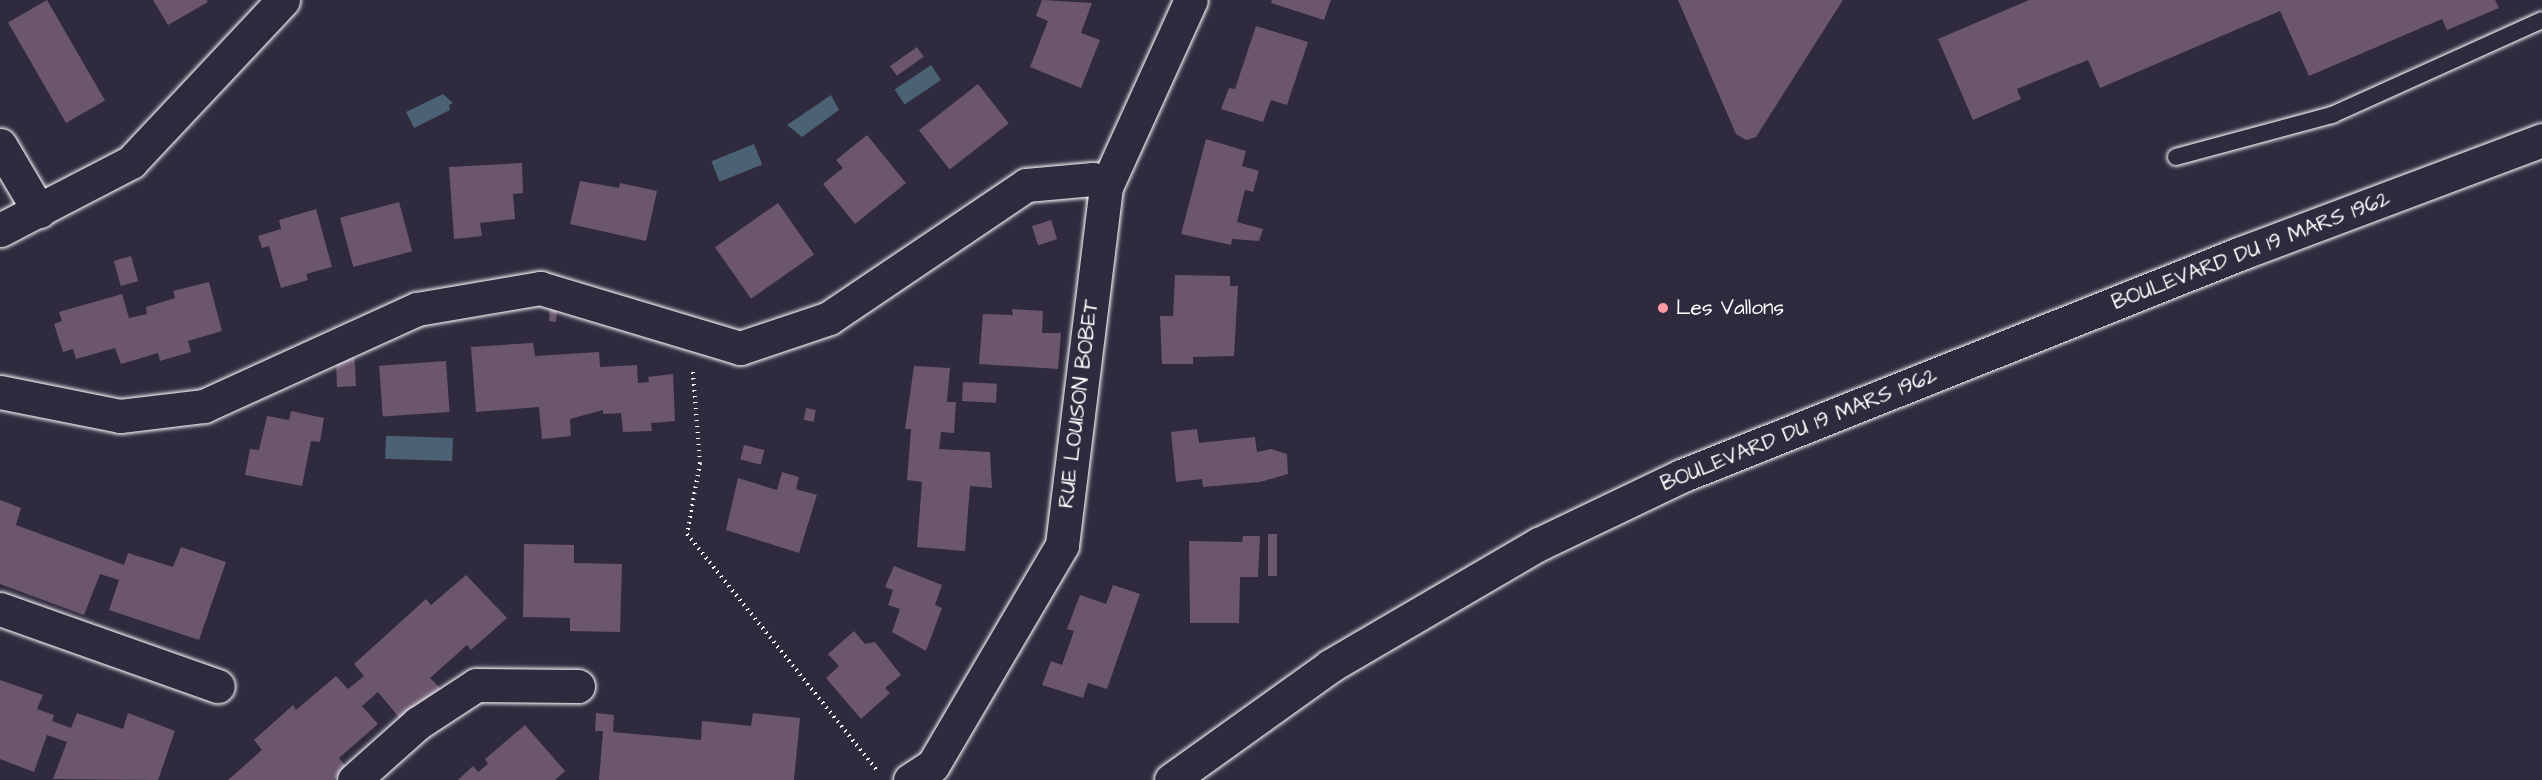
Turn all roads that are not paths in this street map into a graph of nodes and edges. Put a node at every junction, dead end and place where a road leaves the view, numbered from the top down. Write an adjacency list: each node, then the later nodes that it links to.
1 (283, 0): 10 (street)
2 (1191, 0): 9 (street, RUE LOUISON BOBET)
3 (2542, 20): 7 (lane)
4 (2542, 115): 8 (street)
5 (2542, 140): 8 (street, BOULEVARD DU 19 MARS 1962)
6 (0, 145): 10 (street)
7 (2176, 157)
8 (2472, 169): 18 (street, BOULEVARD DU 19 MARS 1962)
9 (1106, 187): 12 (street); 17 (street, RUE LOUISON BOBET)
10 (39, 211): 11 (street)
11 (0, 230)
12 (0, 392)
13 (0, 609): 14 (street)
14 (218, 686)
15 (578, 686): 16 (street)
16 (354, 780)
17 (910, 780)
18 (1171, 780)

